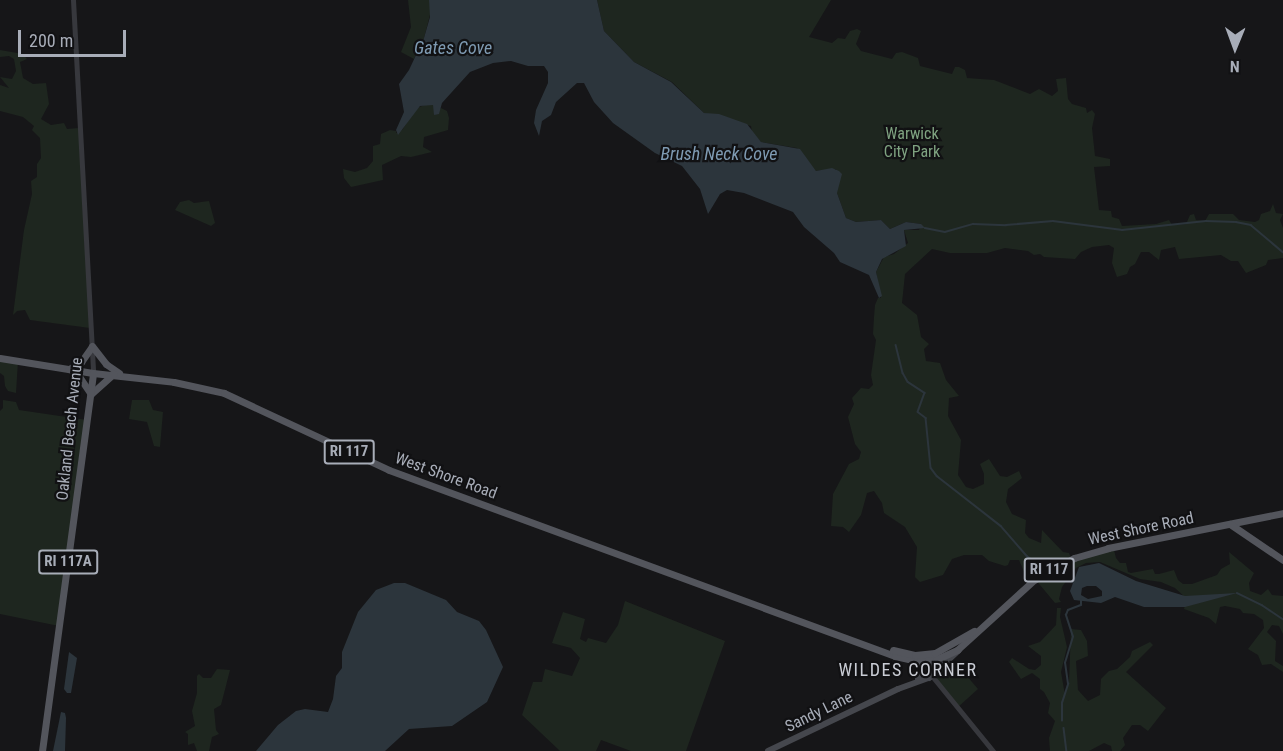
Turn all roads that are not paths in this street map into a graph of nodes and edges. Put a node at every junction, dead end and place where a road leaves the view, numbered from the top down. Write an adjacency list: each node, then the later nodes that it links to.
1 (74, 0): 2 (street, Oakland Beach Avenue)
2 (92, 346): 4 (main road); 5 (street, Oakland Beach Avenue); 7 (main road)
3 (0, 358): 4 (main road, West Shore Road / RI 117)
4 (72, 369): 5 (main road, West Shore Road / RI 117); 8 (main road)
5 (93, 373): 6 (main road, West Shore Road / RI 117); 8 (main road, Oakland Beach Avenue / RI 117A)
6 (112, 375): 7 (main road, West Shore Road / RI 117); 8 (main road)
7 (123, 375): 14 (main road, West Shore Road / RI 117)
8 (91, 394): 20 (main road, Oakland Beach Avenue / RI 117A)
9 (1283, 513): 10 (main road, West Shore Road / RI 117)
10 (1230, 524): 11 (main road); 12 (main road, West Shore Road / RI 117)
11 (1283, 560)
12 (988, 621): 13 (main road, West Shore Road / RI 117); 16 (main road, West Shore Road / RI 117)
13 (965, 644): 16 (main road, West Shore Road / RI 117); 18 (main road, Sandy Lane)
14 (877, 647): 15 (main road, West Shore Road / RI 117); 16 (main road, West Shore Road / RI 117)
15 (902, 658): 16 (main road, West Shore Road / RI 117); 17 (main road)
16 (926, 658): 17 (main road); 18 (main road)
17 (921, 672): 19 (main road)
18 (932, 676): 19 (main road, Sandy Lane); 22 (street)
19 (916, 681): 21 (main road, Sandy Lane)
20 (42, 751)
21 (768, 751)
22 (993, 751)

